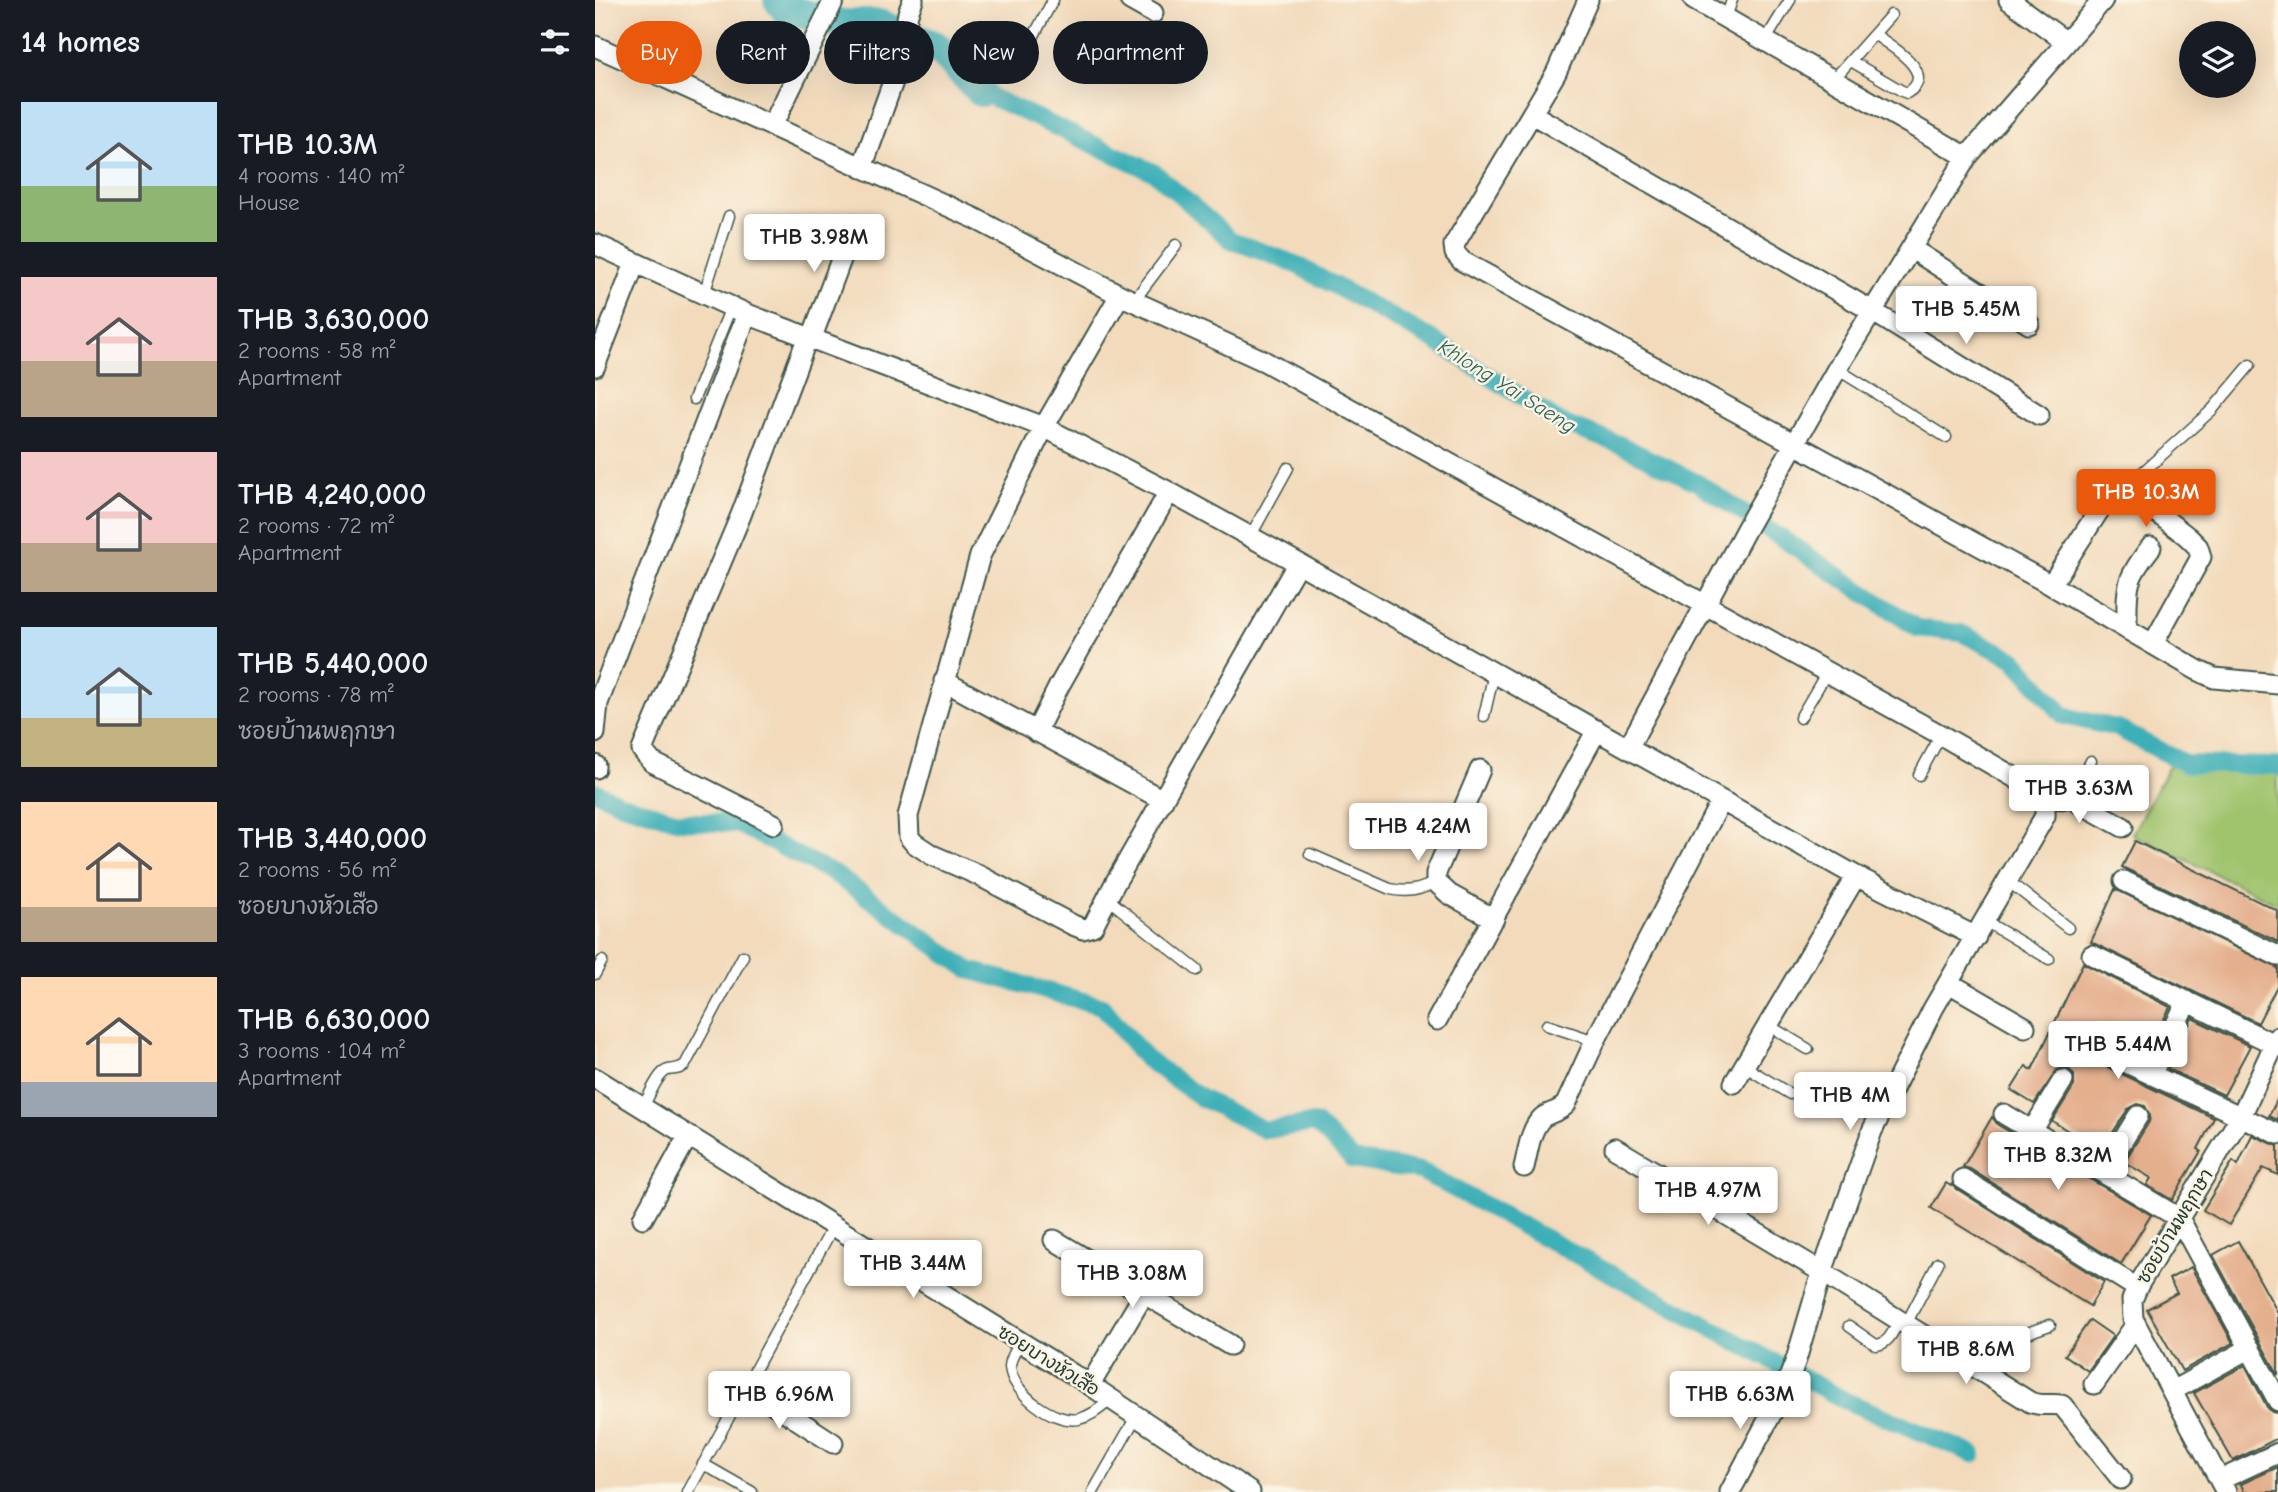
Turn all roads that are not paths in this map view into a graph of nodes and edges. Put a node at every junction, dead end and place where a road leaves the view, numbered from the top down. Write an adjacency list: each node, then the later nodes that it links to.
1 (913, 0): 23 (street)
2 (1053, 0): 13 (lane)
3 (1130, 0): 11 (street)
4 (1588, 0): 20 (street)
5 (1694, 0): 10 (street)
6 (1790, 0): 15 (lane)
7 (2009, 0): 16 (street)
8 (2103, 0): 16 (street)
9 (832, 3): 21 (street)
10 (1729, 9): 15 (street)
11 (1153, 13)
12 (1891, 15): 14 (lane)
13 (1039, 26)
14 (1874, 34): 18 (lane); 18 (lane)
15 (1765, 41): 19 (street)
16 (2066, 42): 22 (street)
17 (595, 46): 21 (street)
18 (1851, 61): 19 (lane)
19 (1833, 80): 22 (street)
20 (1532, 114): 33 (street); 43 (street)
21 (772, 126): 23 (street)
22 (1967, 157): 28 (street)
23 (862, 168): 31 (street)
24 (729, 216): 30 (lane)
25 (855, 225): 35 (street)
26 (595, 244): 29 (street)
27 (1175, 244): 31 (lane)
28 (1912, 249): 33 (street); 34 (street)
29 (635, 263): 30 (street); 37 (street)
30 (704, 294): 32 (street)
31 (1126, 299): 41 (street); 51 (street)
32 (739, 310): 35 (street); 39 (lane); 58 (street)
33 (1872, 311): 38 (street); 40 (street)
34 (2029, 324)
35 (810, 337): 41 (street); 73 (street)
36 (2250, 365): 45 (lane)
37 (595, 366)
38 (1837, 369): 42 (lane); 43 (street)
39 (694, 399)
40 (2039, 415)
41 (1044, 427): 46 (street); 56 (street)
42 (1946, 437)
43 (1795, 446): 50 (street); 51 (street)
44 (1288, 468): 47 (lane)
45 (2125, 488): 50 (street); 53 (street)
46 (1169, 492): 47 (street); 62 (street)
47 (1250, 537): 49 (street)
48 (2151, 547): 52 (street)
49 (1297, 563): 55 (street); 71 (street)
50 (2051, 585): 52 (street)
51 (1705, 605): 54 (street); 65 (street)
52 (2127, 629): 53 (street)
53 (2153, 643): 57 (street)
54 (1827, 672): 60 (lane); 64 (street)
55 (1494, 673): 59 (lane); 61 (street)
56 (944, 681): 62 (street); 80 (street)
57 (2278, 684)
58 (596, 702): 63 (street)
59 (1484, 716)
60 (1800, 718)
61 (1597, 730): 65 (street); 81 (street)
62 (1036, 732): 71 (street)
63 (595, 733)
64 (1941, 735): 68 (lane); 69 (street)
65 (1628, 748): 72 (street)
66 (2091, 761): 70 (lane)
67 (1480, 770): 79 (street)
68 (1919, 775)
69 (2042, 797): 70 (street); 77 (street)
70 (2072, 799): 74 (street)
71 (1163, 800): 80 (street)
72 (1721, 802): 76 (street); 98 (street)
73 (774, 824)
74 (2123, 827)
75 (1310, 854): 79 (lane)
76 (1856, 876): 83 (street); 95 (street)
77 (2008, 881): 82 (lane); 83 (street)
78 (2124, 881): 86 (street)
79 (1436, 882): 81 (street)
80 (1108, 899): 89 (lane)
81 (1494, 919): 93 (street)
82 (2068, 928)
83 (1981, 929): 87 (lane); 91 (street)
84 (2092, 955): 92 (street)
85 (743, 956): 106 (lane)
86 (2278, 956)
87 (2049, 959)
88 (602, 961): 90 (lane)
89 (1197, 970)
90 (595, 974)
91 (1949, 983): 96 (street); 122 (street)
92 (2187, 1001): 99 (street); 102 (street)
93 (1437, 1020)
94 (1546, 1025): 98 (lane)
95 (1768, 1025): 100 (lane); 101 (street)
96 (2025, 1027)
97 (2069, 1036): 102 (street)
98 (1595, 1041): 114 (street)
99 (2277, 1042): 109 (street, ซอยบ้านพฤกษา)
100 (1808, 1049)
101 (1739, 1075): 105 (lane)
102 (2151, 1075): 109 (street)
103 (595, 1078): 106 (street, ซอยบางหัวเสือ)
104 (2063, 1080): 110 (street)
105 (1790, 1094)
106 (643, 1107): 112 (street, ซอยบางหัวเสือ)
107 (2004, 1114): 110 (street)
108 (2138, 1115): 115 (street)
109 (2241, 1116): 111 (street); 118 (street, ซอยบ้านพฤกษา)
110 (2032, 1131): 115 (street)
111 (2278, 1134)
112 (688, 1136): 117 (street); 119 (street, ซอยบางหัวเสือ)
113 (1615, 1148): 122 (street)
114 (1524, 1167)
115 (2102, 1172): 118 (street)
116 (1963, 1179): 123 (street)
117 (643, 1218)
118 (2179, 1218): 123 (street, ซอยบ้านพฤกษา); 131 (street)
119 (833, 1227): 129 (street, ซอยบางหัวเสือ); 135 (lane)
120 (1054, 1240): 124 (street)
121 (1938, 1263): 125 (lane)
122 (1822, 1272): 125 (street); 149 (street)
123 (2137, 1288): 126 (street, ซอยบ้านพฤกษา)
124 (1145, 1294): 130 (street); 134 (street)
125 (1903, 1322): 128 (lane); 132 (street)
126 (2136, 1324): 133 (street); 136 (street, ซอยบ้านพฤกษา)
127 (2050, 1325): 132 (lane)
128 (1849, 1326)
129 (1020, 1342): 134 (street, ซอยบางหัวเสือ); 137 (lane)
130 (1230, 1345)
131 (2250, 1348): 136 (street); 138 (street)
132 (1983, 1373): 143 (street)
133 (2094, 1384)
134 (1090, 1385): 137 (street, ซอยบางหัวเสือ)
135 (746, 1386): 140 (street); 142 (lane)
136 (2172, 1391): 144 (street, ซอยบ้านพฤกษา)
137 (1112, 1399): 139 (street, ซอยบางหัวเสือ)
138 (2278, 1401)
139 (1136, 1417): 147 (lane); 148 (street, ซอยบางหัวเสือ)
140 (833, 1443)
141 (2278, 1453): 144 (street)
142 (703, 1464): 145 (lane); 146 (lane)
143 (2121, 1479)
144 (2223, 1486)
145 (688, 1492)
146 (752, 1492)
147 (1093, 1492)
148 (1250, 1492)
149 (1730, 1492)

